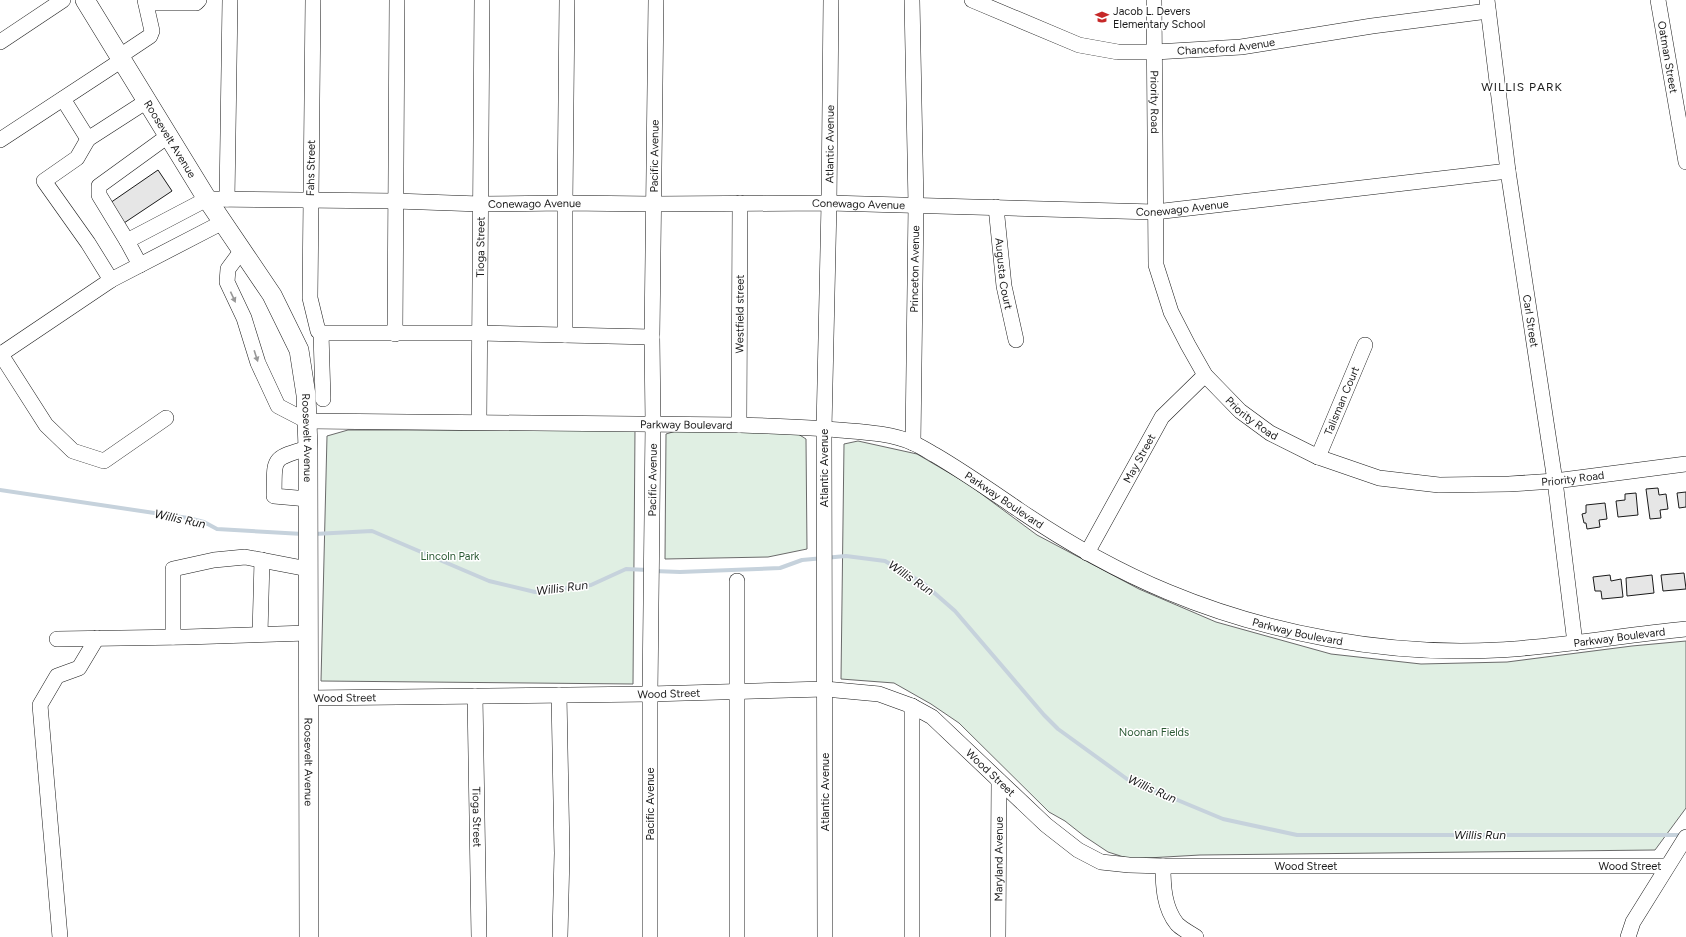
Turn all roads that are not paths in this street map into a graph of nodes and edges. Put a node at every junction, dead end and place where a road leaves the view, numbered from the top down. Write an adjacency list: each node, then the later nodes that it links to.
1 (62, 0): 17 (street)
2 (85, 0): 19 (main road, Roosevelt Avenue)
3 (199, 0): 15 (street)
4 (230, 0): 28 (street)
5 (313, 0): 29 (street, Fahs Street)
6 (398, 0): 30 (street)
7 (482, 0): 34 (street, Tioga Street)
8 (567, 0): 32 (street)
9 (656, 0): 35 (street, Pacific Avenue)
10 (831, 0): 31 (street, Atlantic Avenue)
11 (912, 0): 36 (street, Princeton Avenue)
12 (972, 0): 18 (street, Chanceford Avenue)
13 (1154, 0): 18 (street, Priority Road)
14 (1658, 0): 25 (street, Oatman Street)
15 (146, 1): 19 (street)
16 (1488, 5): 18 (street, Chanceford Avenue); 26 (street, Carl Street)
17 (0, 42)
18 (1155, 52): 38 (street, Priority Road)
19 (121, 58): 20 (street); 21 (main road, Roosevelt Avenue)
20 (63, 99): 23 (street); 24 (street)
21 (147, 101): 22 (main road, Roosevelt Avenue); 23 (street)
22 (168, 136): 27 (main road, Roosevelt Avenue); 40 (street)
23 (88, 138): 43 (street)
24 (0, 140)
25 (1686, 162)
26 (1508, 171): 38 (street, Conewago Avenue); 64 (street, Carl Street)
27 (207, 199): 28 (street, Conewago Avenue); 39 (main road, Roosevelt Avenue); 40 (street)
28 (227, 199): 29 (street, Conewago Avenue)
29 (310, 200): 30 (street, Conewago Avenue); 44 (street, Fahs Street)
30 (395, 201): 34 (street, Conewago Avenue); 46 (street)
31 (829, 202): 33 (street, Conewago Avenue); 36 (street, Conewago Avenue); 59 (street, Atlantic Avenue)
32 (565, 203): 34 (street, Conewago Avenue); 35 (street, Conewago Avenue); 47 (street)
33 (740, 203): 35 (street, Conewago Avenue); 58 (street, Westfield street)
34 (480, 204): 45 (street, Tioga Street)
35 (654, 204): 48 (street, Pacific Avenue)
36 (916, 205): 37 (street, Conewago Avenue); 60 (street, Princeton Avenue)
37 (996, 207): 38 (street, Conewago Avenue); 49 (street, Augusta Court)
38 (1155, 212): 52 (street, Priority Road)
39 (223, 222): 41 (main road, Roosevelt Avenue); 42 (street)
40 (127, 241): 42 (street)
41 (242, 250): 55 (main road, Roosevelt Avenue); 55 (street, one-way to 55)
42 (140, 265): 43 (street)
43 (111, 280): 51 (street)
44 (321, 333): 46 (street); 53 (street, Fahs Street)
45 (479, 333): 46 (street); 47 (street); 56 (street, Tioga Street)
46 (395, 334)
47 (566, 335): 48 (street)
48 (652, 337): 57 (street, Pacific Avenue)
49 (1016, 340)
50 (1366, 345): 62 (street, Talisman Court)
51 (0, 353): 54 (street)
52 (1205, 374): 62 (street, Priority Road); 66 (street, May Street)
53 (323, 399)
54 (166, 418)
55 (307, 421): 56 (street, Parkway Boulevard); 61 (main road, Roosevelt Avenue)
56 (478, 422): 57 (street, Parkway Boulevard)
57 (653, 424): 58 (street, Parkway Boulevard); 79 (street, Pacific Avenue)
58 (739, 425): 59 (street, Parkway Boulevard)
59 (824, 428): 60 (street, Parkway Boulevard); 77 (street, Atlantic Avenue)
60 (913, 443): 66 (street, Parkway Boulevard)
61 (308, 448): 65 (main road, Roosevelt Avenue); 65 (street)
62 (1318, 457): 64 (street, Priority Road)
63 (1686, 464): 64 (street, Priority Road)
64 (1555, 481): 76 (street, Carl Street)
65 (308, 499): 68 (main road, Roosevelt Avenue)
66 (1087, 553): 76 (street, Parkway Boulevard)
67 (262, 560): 68 (street); 72 (street); 73 (street)
68 (308, 562): 71 (main road, Roosevelt Avenue)
69 (737, 581): 78 (street)
70 (1686, 629): 76 (street, Parkway Boulevard)
71 (308, 632): 72 (street); 82 (main road, Roosevelt Avenue)
72 (260, 634): 73 (street)
73 (173, 637): 74 (street)
74 (97, 638): 75 (street); 88 (street)
75 (57, 639)
76 (1575, 643)
77 (825, 689): 78 (street, Wood Street); 83 (street, Wood Street); 94 (street, Atlantic Avenue)
78 (737, 692): 79 (street, Wood Street); 93 (street)
79 (650, 694): 80 (street, Wood Street); 92 (street, Pacific Avenue)
80 (559, 695): 81 (street, Wood Street); 91 (street)
81 (475, 696): 82 (street, Wood Street); 90 (street, Tioga Street)
82 (308, 698): 89 (main road, Roosevelt Avenue)
83 (912, 706): 84 (street, Wood Street); 95 (street)
84 (999, 781): 86 (street, Wood Street); 96 (street, Maryland Avenue)
85 (1686, 837): 87 (street)
86 (1163, 866): 87 (street, Wood Street); 97 (street)
87 (1667, 866): 98 (street)
88 (60, 937)
89 (309, 937)
90 (479, 937)
91 (560, 937)
92 (650, 937)
93 (737, 937)
94 (825, 937)
95 (912, 937)
96 (998, 937)
97 (1196, 937)
98 (1628, 937)

